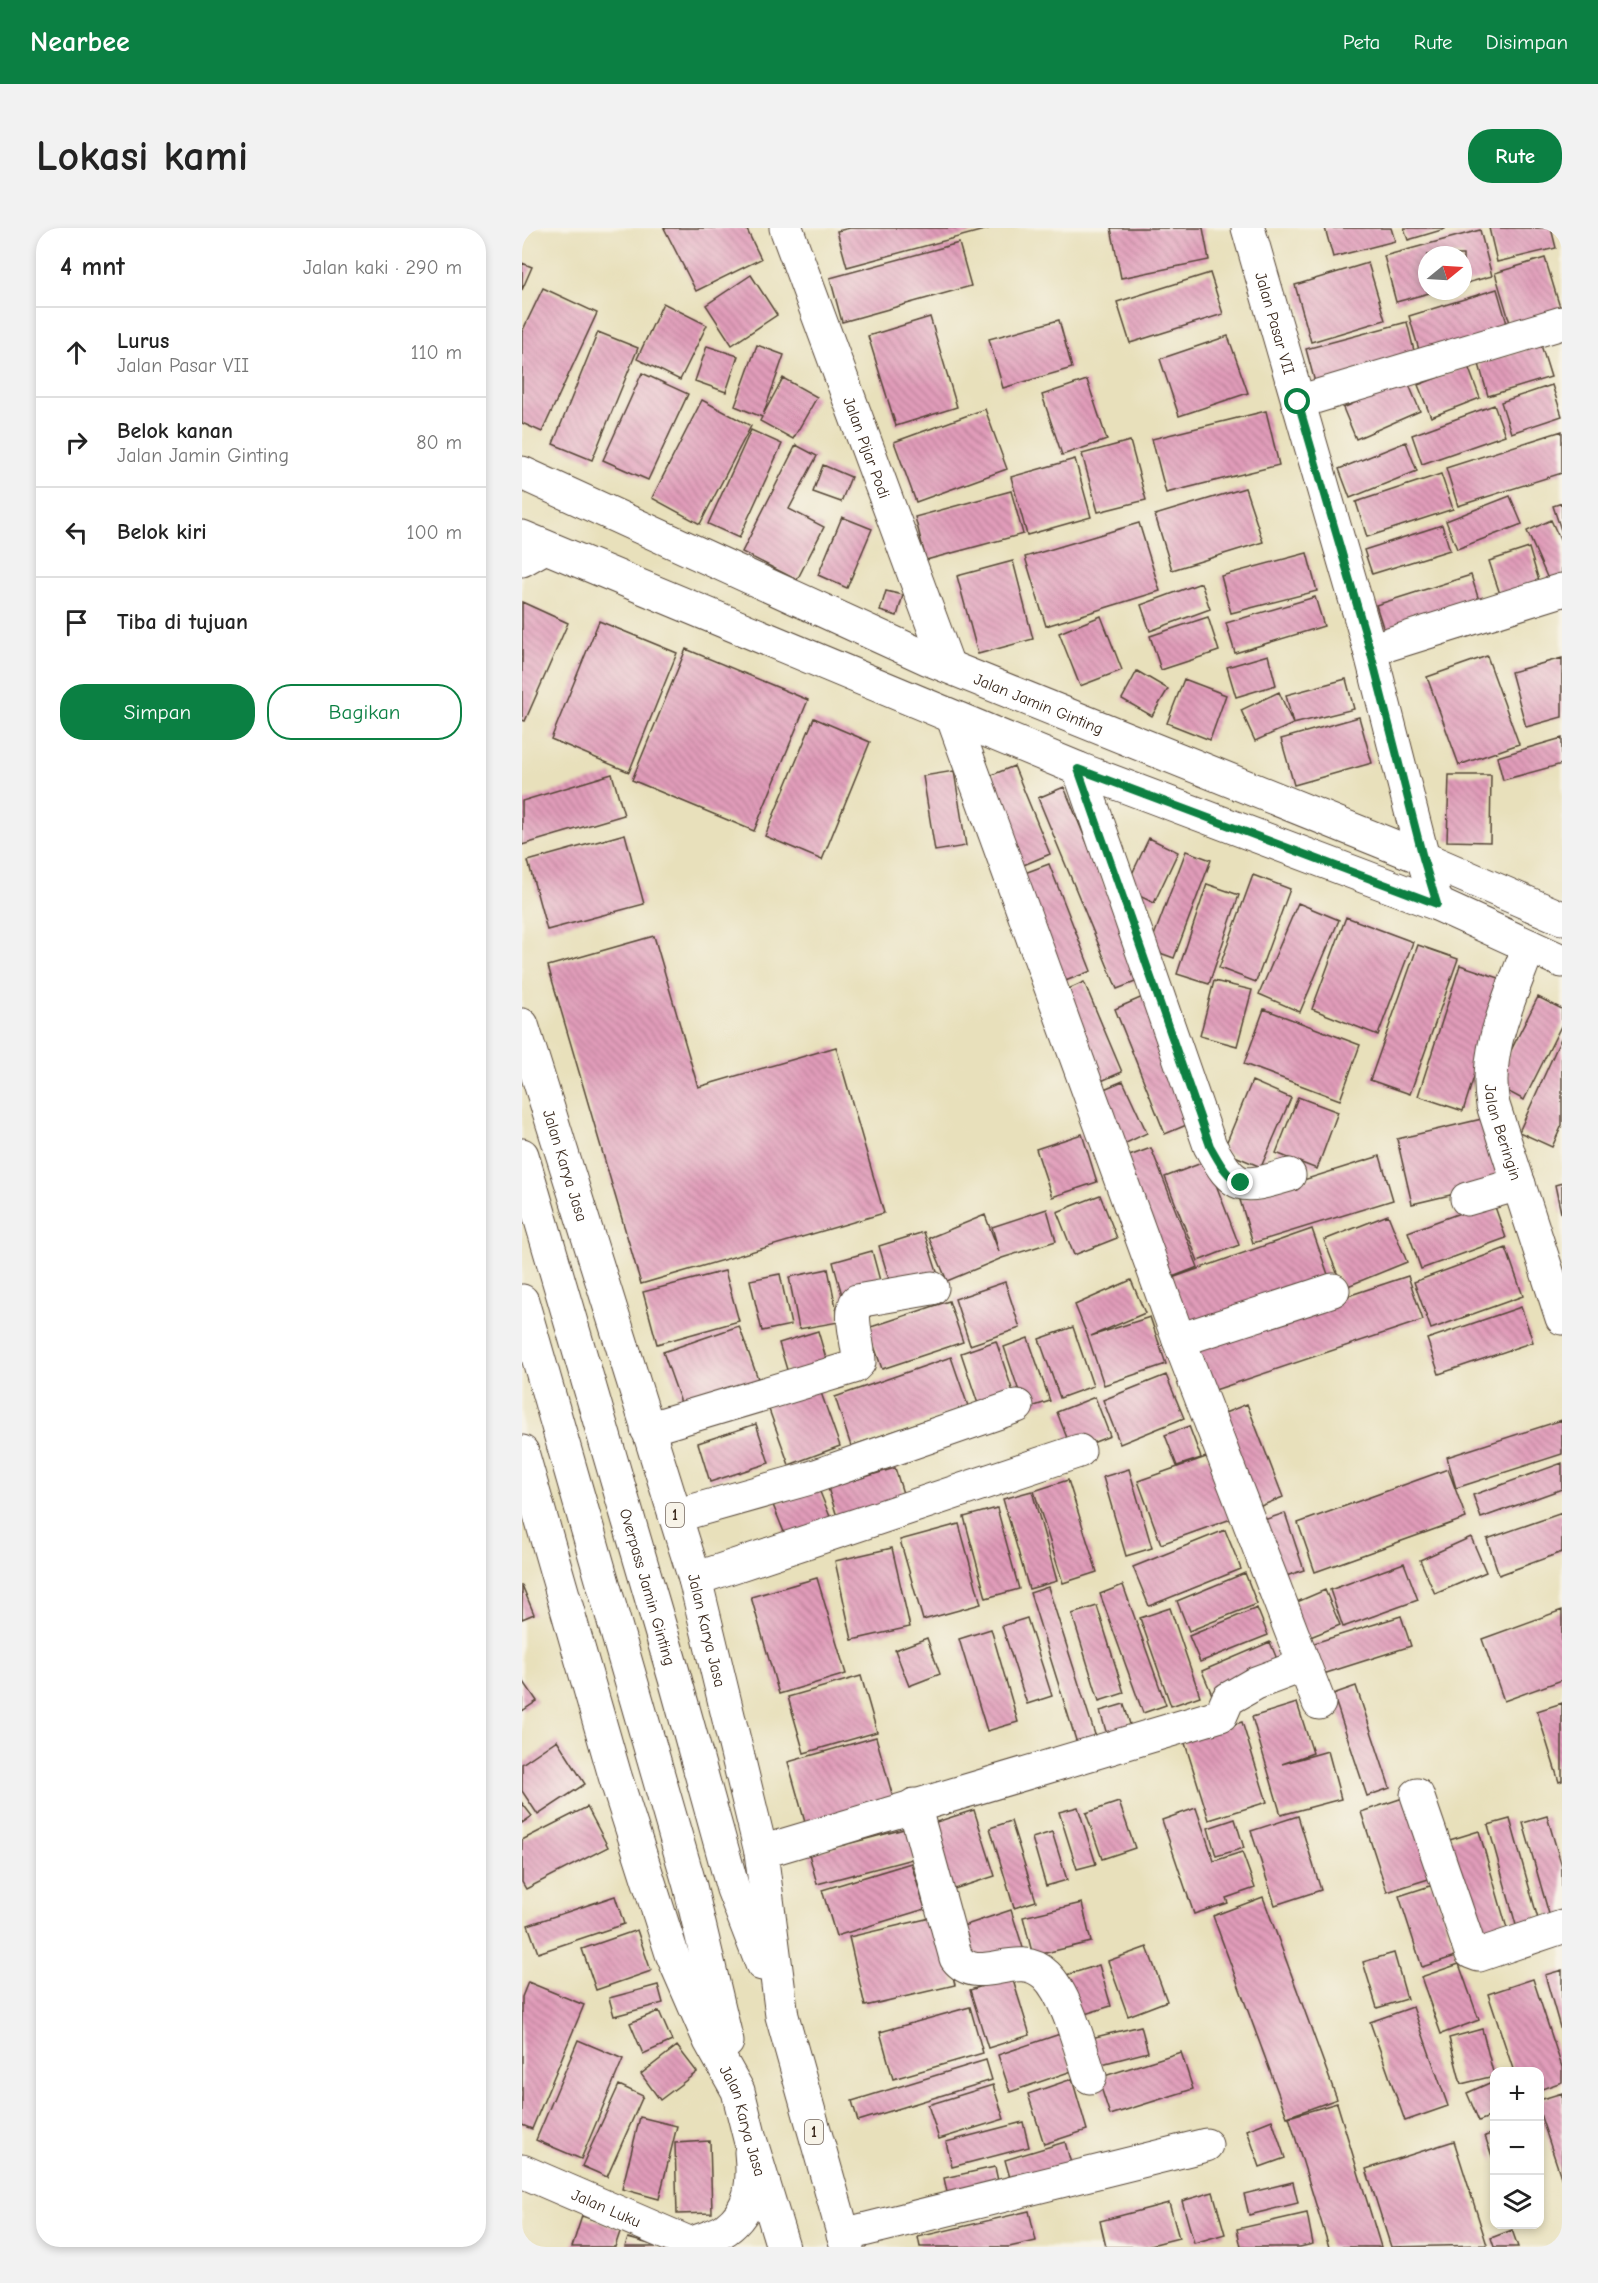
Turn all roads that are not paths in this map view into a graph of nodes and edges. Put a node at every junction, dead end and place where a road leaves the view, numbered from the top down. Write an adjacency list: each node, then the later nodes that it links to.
1 (786, 228): 9 (main road, Jalan Pijar Podi)
2 (1248, 228): 4 (main road, Jalan Pasar VII)
3 (1562, 323): 4 (main road)
4 (1298, 402): 8 (main road, Jalan Pasar VII)
5 (522, 473): 9 (main road, Jalan Jamin Ginting)
6 (530, 548): 10 (main road)
7 (1562, 590): 8 (main road)
8 (1370, 650): 12 (main road, Jalan Pasar VII)
9 (948, 666): 12 (main road, Jalan Jamin Ginting)
10 (953, 718): 11 (main road); 26 (main road)
11 (1078, 769): 13 (main road); 19 (main road)
12 (1423, 858): 13 (main road, Jalan Pasar VII); 14 (main road, Jalan Jamin Ginting)
13 (1437, 904): 15 (main road)
14 (1562, 918)
15 (1530, 946): 16 (main road); 20 (main road, Jalan Beringin)
16 (1562, 961)
17 (522, 1025): 28 (main road, Jalan Karya Jasa / 1)
18 (522, 1155): 39 (main road, Overpass Jamin Ginting / 1)
19 (1289, 1175)
20 (1519, 1184): 21 (main road); 25 (main road, Jalan Beringin)
21 (1467, 1199)
22 (932, 1288): 28 (main road)
23 (1333, 1290): 26 (main road)
24 (522, 1301): 41 (main road)
25 (1562, 1318)
26 (1179, 1340): 34 (main road)
27 (1017, 1406): 31 (main road)
28 (647, 1429): 31 (main road, Jalan Karya Jasa / 1)
29 (1079, 1451): 32 (main road)
30 (522, 1452): 41 (main road, Jalan Karya Jasa)
31 (675, 1516): 32 (main road, Jalan Karya Jasa / 1)
32 (695, 1579): 37 (main road, Jalan Karya Jasa / 1)
33 (1288, 1671): 36 (main road)
34 (1319, 1703)
35 (1417, 1796): 38 (main road)
36 (914, 1805): 37 (main road); 40 (main road)
37 (761, 1852): 39 (main road, Jalan Karya Jasa / 1)
38 (1562, 1927)
39 (782, 2016): 45 (main road, Jalan Karya Jasa / 1)
40 (1090, 2077)
41 (738, 2091): 42 (main road, Jalan Karya Jasa)
42 (750, 2139): 46 (main road, Jalan Luku); 47 (main road, Jalan Karya Jasa)
43 (1206, 2145): 45 (main road)
44 (522, 2171): 46 (main road, Jalan Luku)
45 (845, 2241)
46 (694, 2246)
47 (783, 2247)

